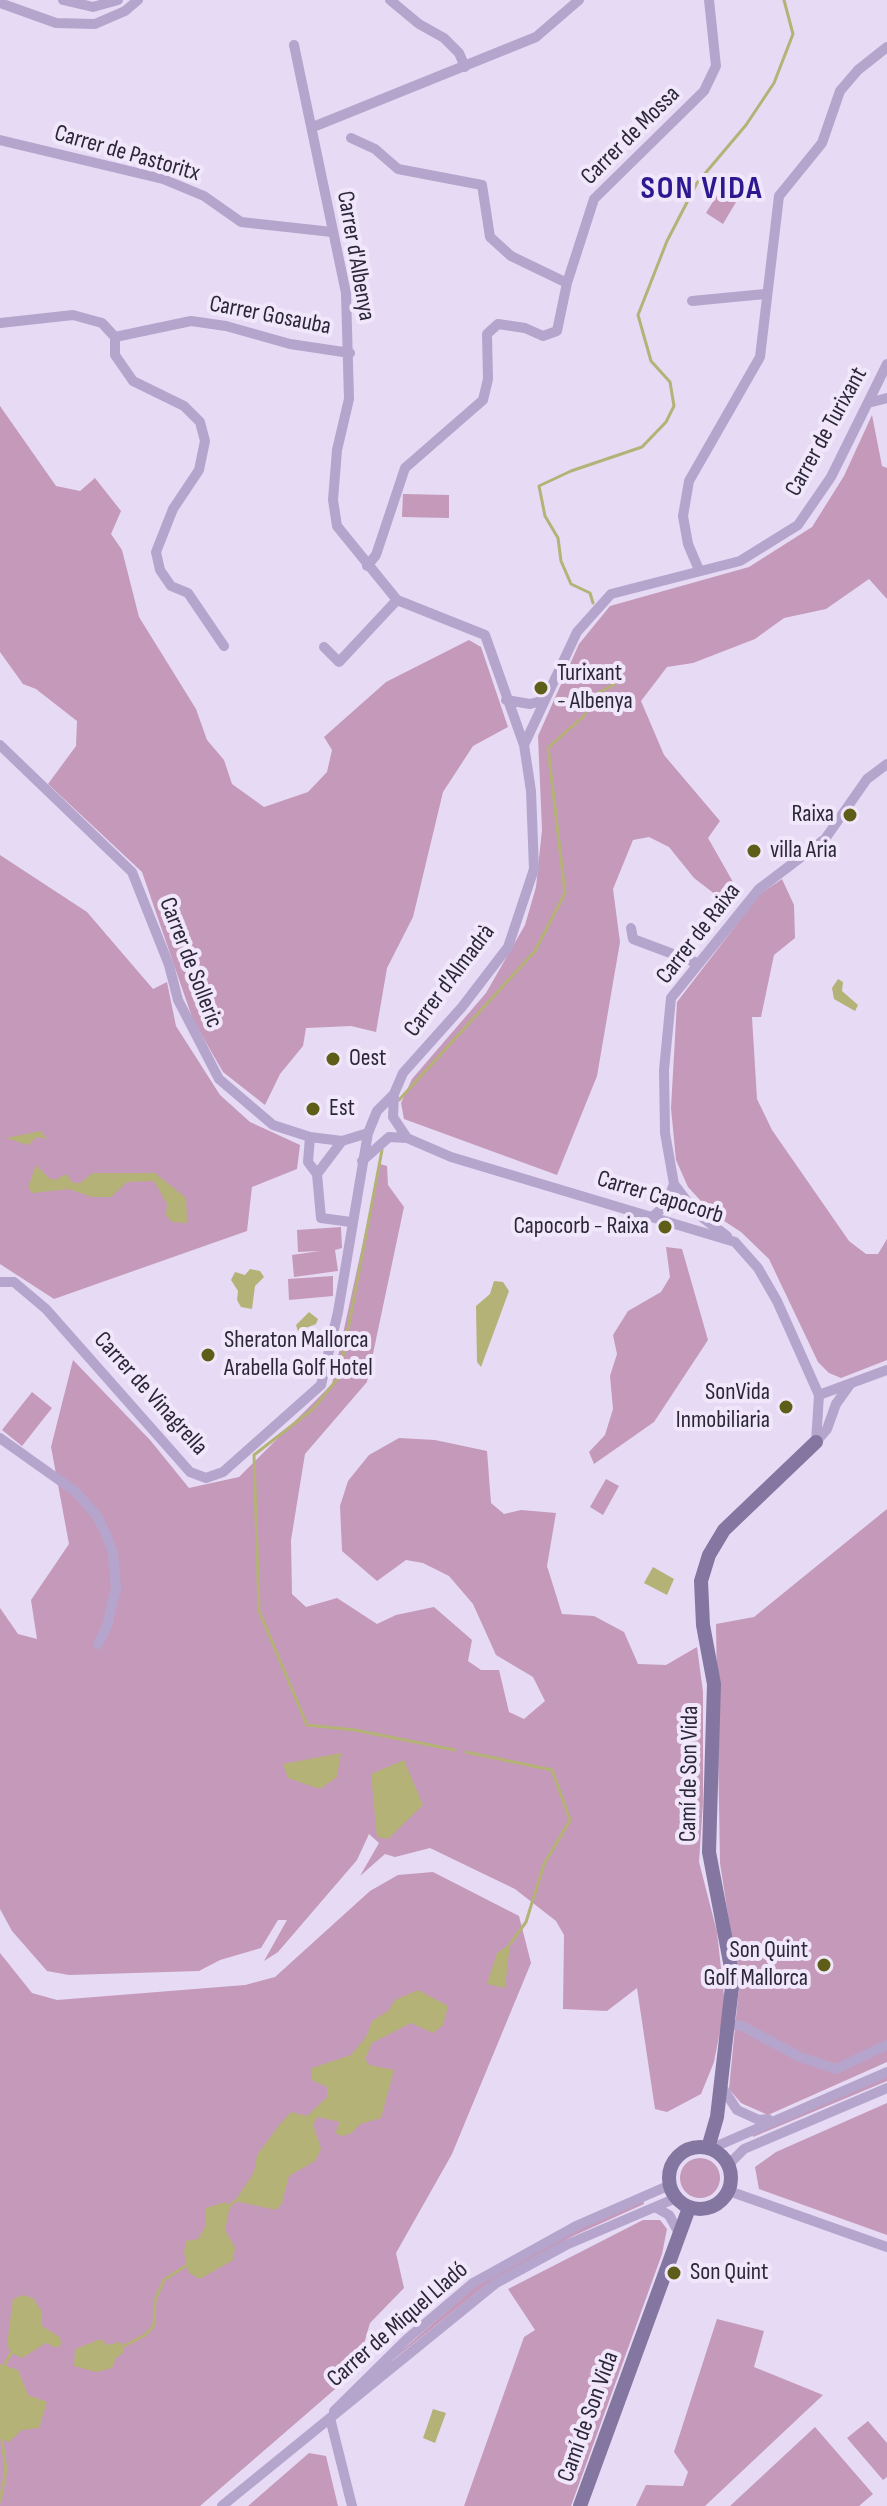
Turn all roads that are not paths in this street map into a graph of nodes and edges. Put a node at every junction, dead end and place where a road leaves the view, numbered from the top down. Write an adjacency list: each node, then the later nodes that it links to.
1 (63, 0): 2 (street)
2 (118, 0)
3 (138, 0): 7 (street)
4 (390, 0): 10 (street)
5 (579, 0): 10 (street)
6 (709, 0): 15 (street, Carrer de Mossa)
7 (0, 3)
8 (294, 45): 11 (street, Carrer d'Albenya)
9 (887, 47): 16 (street)
10 (465, 67): 11 (street)
11 (313, 127): 14 (street, Carrer d'Albenya)
12 (351, 138): 15 (street)
13 (0, 140): 14 (street, Carrer de Pastoritx)
14 (332, 232): 20 (street, Carrer d'Albenya)
15 (567, 283): 24 (street, Carrer de Mossa)
16 (765, 294): 17 (street); 25 (street)
17 (692, 301)
18 (0, 323): 19 (street)
19 (115, 337): 20 (street, Carrer Gosauba); 27 (street)
20 (350, 353): 24 (street, Carrer d'Albenya)
21 (887, 364): 23 (street, Carrer de Turixant)
22 (887, 398): 23 (street)
23 (868, 403): 25 (street, Carrer de Turixant)
24 (367, 566): 26 (street, Carrer d'Albenya)
25 (699, 570): 30 (street, Carrer de Turixant)
26 (397, 600): 28 (street); 29 (street, Carrer d'Albenya)
27 (224, 646)
28 (324, 647)
29 (506, 700): 30 (street); 32 (street, Carrer d'Albenya)
30 (545, 700): 32 (street, Carrer de Turixant)
31 (0, 745): 38 (street, Carrer de Solleric)
32 (524, 745): 36 (street, Carrer d'Almadrà)
33 (887, 764): 35 (street, Carrer de Raixa)
34 (631, 928): 35 (street)
35 (697, 963): 43 (street, Carrer de Raixa)
36 (394, 1094): 37 (street, Carrer d'Almadrà); 39 (street)
37 (368, 1133): 40 (street, Carrer de Solleric); 41 (street, Carrer de Vinagrella)
38 (310, 1137): 40 (street, Carrer de Solleric); 42 (street)
39 (407, 1138): 41 (street); 44 (street, Carrer Capocorb)
40 (342, 1141): 42 (street)
41 (361, 1162): 45 (street, Carrer de Vinagrella)
42 (317, 1174): 45 (street)
43 (674, 1184): 44 (street); 46 (street)
44 (652, 1217): 46 (street, Carrer Capocorb)
45 (351, 1222): 47 (street, Carrer de Vinagrella)
46 (735, 1242): 50 (street, Carrer Capocorb)
47 (0, 1282)
48 (887, 1370): 49 (street)
49 (852, 1381): 50 (street); 52 (street)
50 (819, 1395): 52 (street, Carrer Capocorb)
51 (0, 1438): 53 (street)
52 (816, 1442): 54 (street, Camí de Son Vida)
53 (98, 1644)
54 (729, 2024): 55 (street); 57 (street, Camí de Son Vida)
55 (887, 2045)
56 (887, 2072): 59 (street)
57 (720, 2084): 59 (street); 60 (street, Camí de Son Vida)
58 (887, 2088): 61 (street)
59 (778, 2118): 60 (street)
60 (709, 2149): 61 (street); 62 (street)
61 (728, 2165): 63 (street)
62 (673, 2191): 64 (street, Carrer de Miquel Lladó); 65 (street); 68 (street, Carrer de Miquel Lladó)
63 (729, 2191): 65 (street); 67 (street)
64 (655, 2207): 66 (street); 68 (street, Carrer de Miquel Lladó)
65 (689, 2208): 66 (street, Camí de Son Vida)
66 (679, 2233): 71 (street, Camí de Son Vida)
67 (887, 2247)
68 (330, 2418): 69 (street, Carrer de Miquel Lladó); 70 (street)
69 (222, 2506)
70 (352, 2506)
71 (580, 2506)

